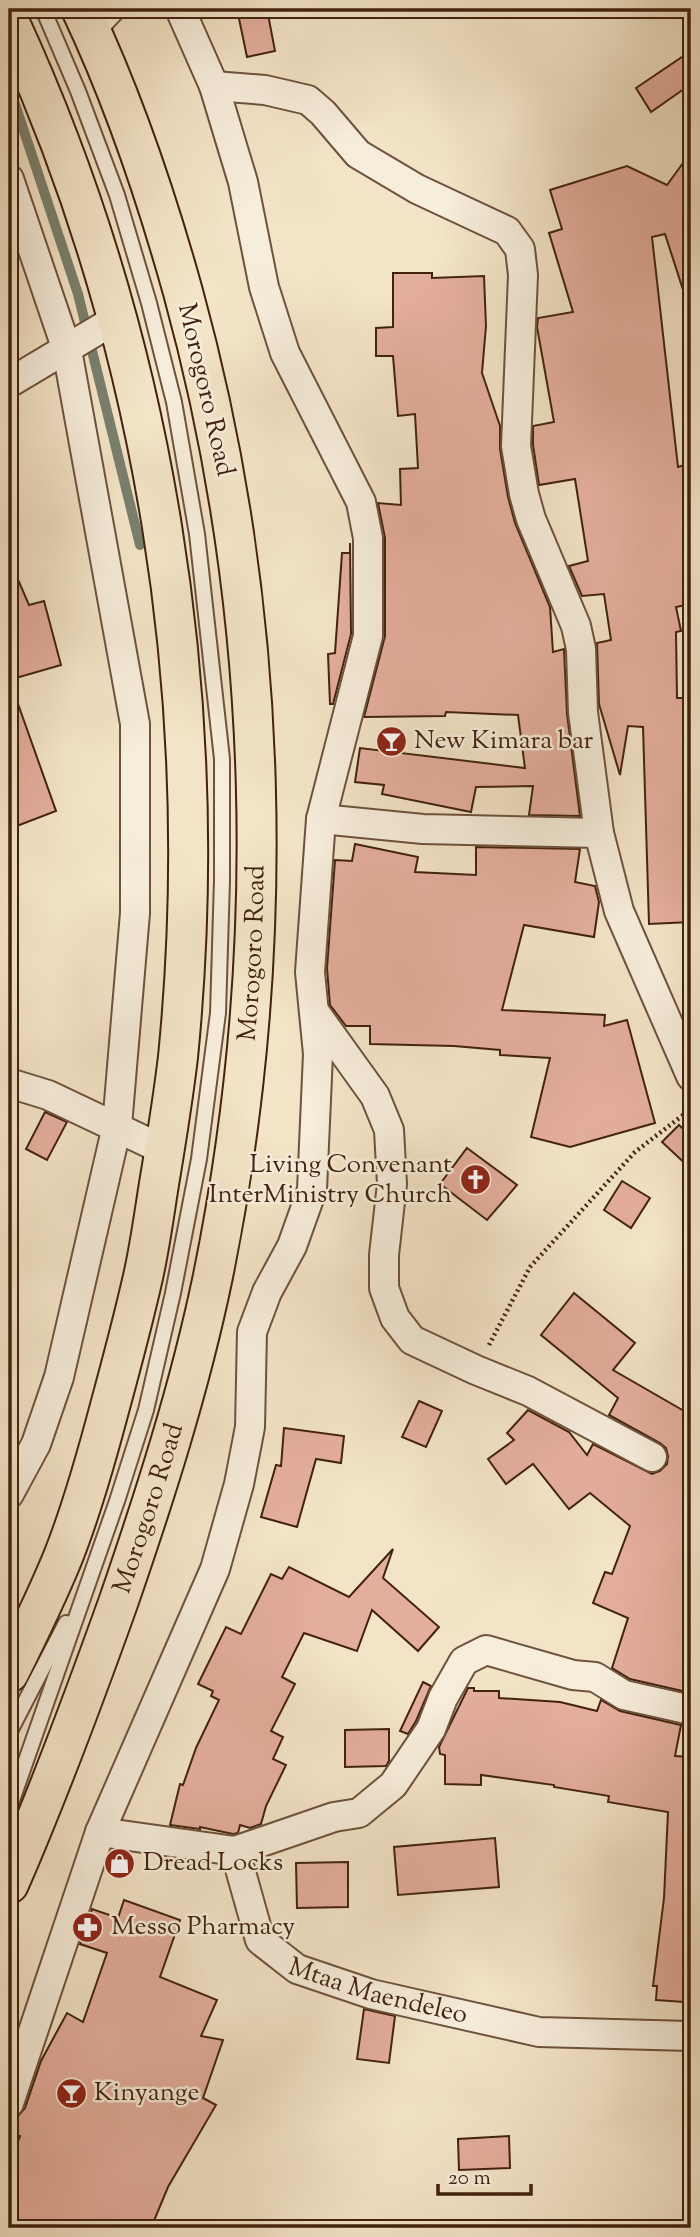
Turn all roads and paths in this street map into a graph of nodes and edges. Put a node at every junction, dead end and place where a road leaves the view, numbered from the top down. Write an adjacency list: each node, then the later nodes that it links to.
1 (43, 9): 7 (lane, Morogoro Road)
2 (180, 9): 5 (street)
3 (94, 16): 28 (highway, Morogoro Road)
4 (9, 21): 7 (highway, Morogoro Road)
5 (214, 86): 10 (street); 11 (street)
6 (9, 179): 8 (street)
7 (133, 310): 8 (street); 17 (highway, Morogoro Road); 21 (lane, Morogoro Road)
8 (66, 350): 9 (street); 16 (street)
9 (9, 383)
10 (321, 819): 11 (street); 12 (street)
11 (599, 833): 13 (street)
12 (314, 1011): 18 (street); 26 (street)
13 (691, 1076)
14 (9, 1083): 16 (street)
15 (691, 1109): 18 (path)
16 (117, 1126): 17 (street); 20 (street)
17 (164, 1150): 22 (highway, Morogoro Road)
18 (475, 1370): 19 (street)
19 (652, 1457)
20 (9, 1494)
21 (89, 1578): 24 (lane, Morogoro Road); 25 (lane, Morogoro Road)
22 (9, 1673)
23 (691, 1710): 27 (street)
24 (9, 1734)
25 (9, 1810)
26 (100, 1832): 27 (street); 30 (street)
27 (234, 1851): 29 (street, Mtaa Maendeleo)
28 (9, 1884)
29 (691, 2036)
30 (9, 2103)

